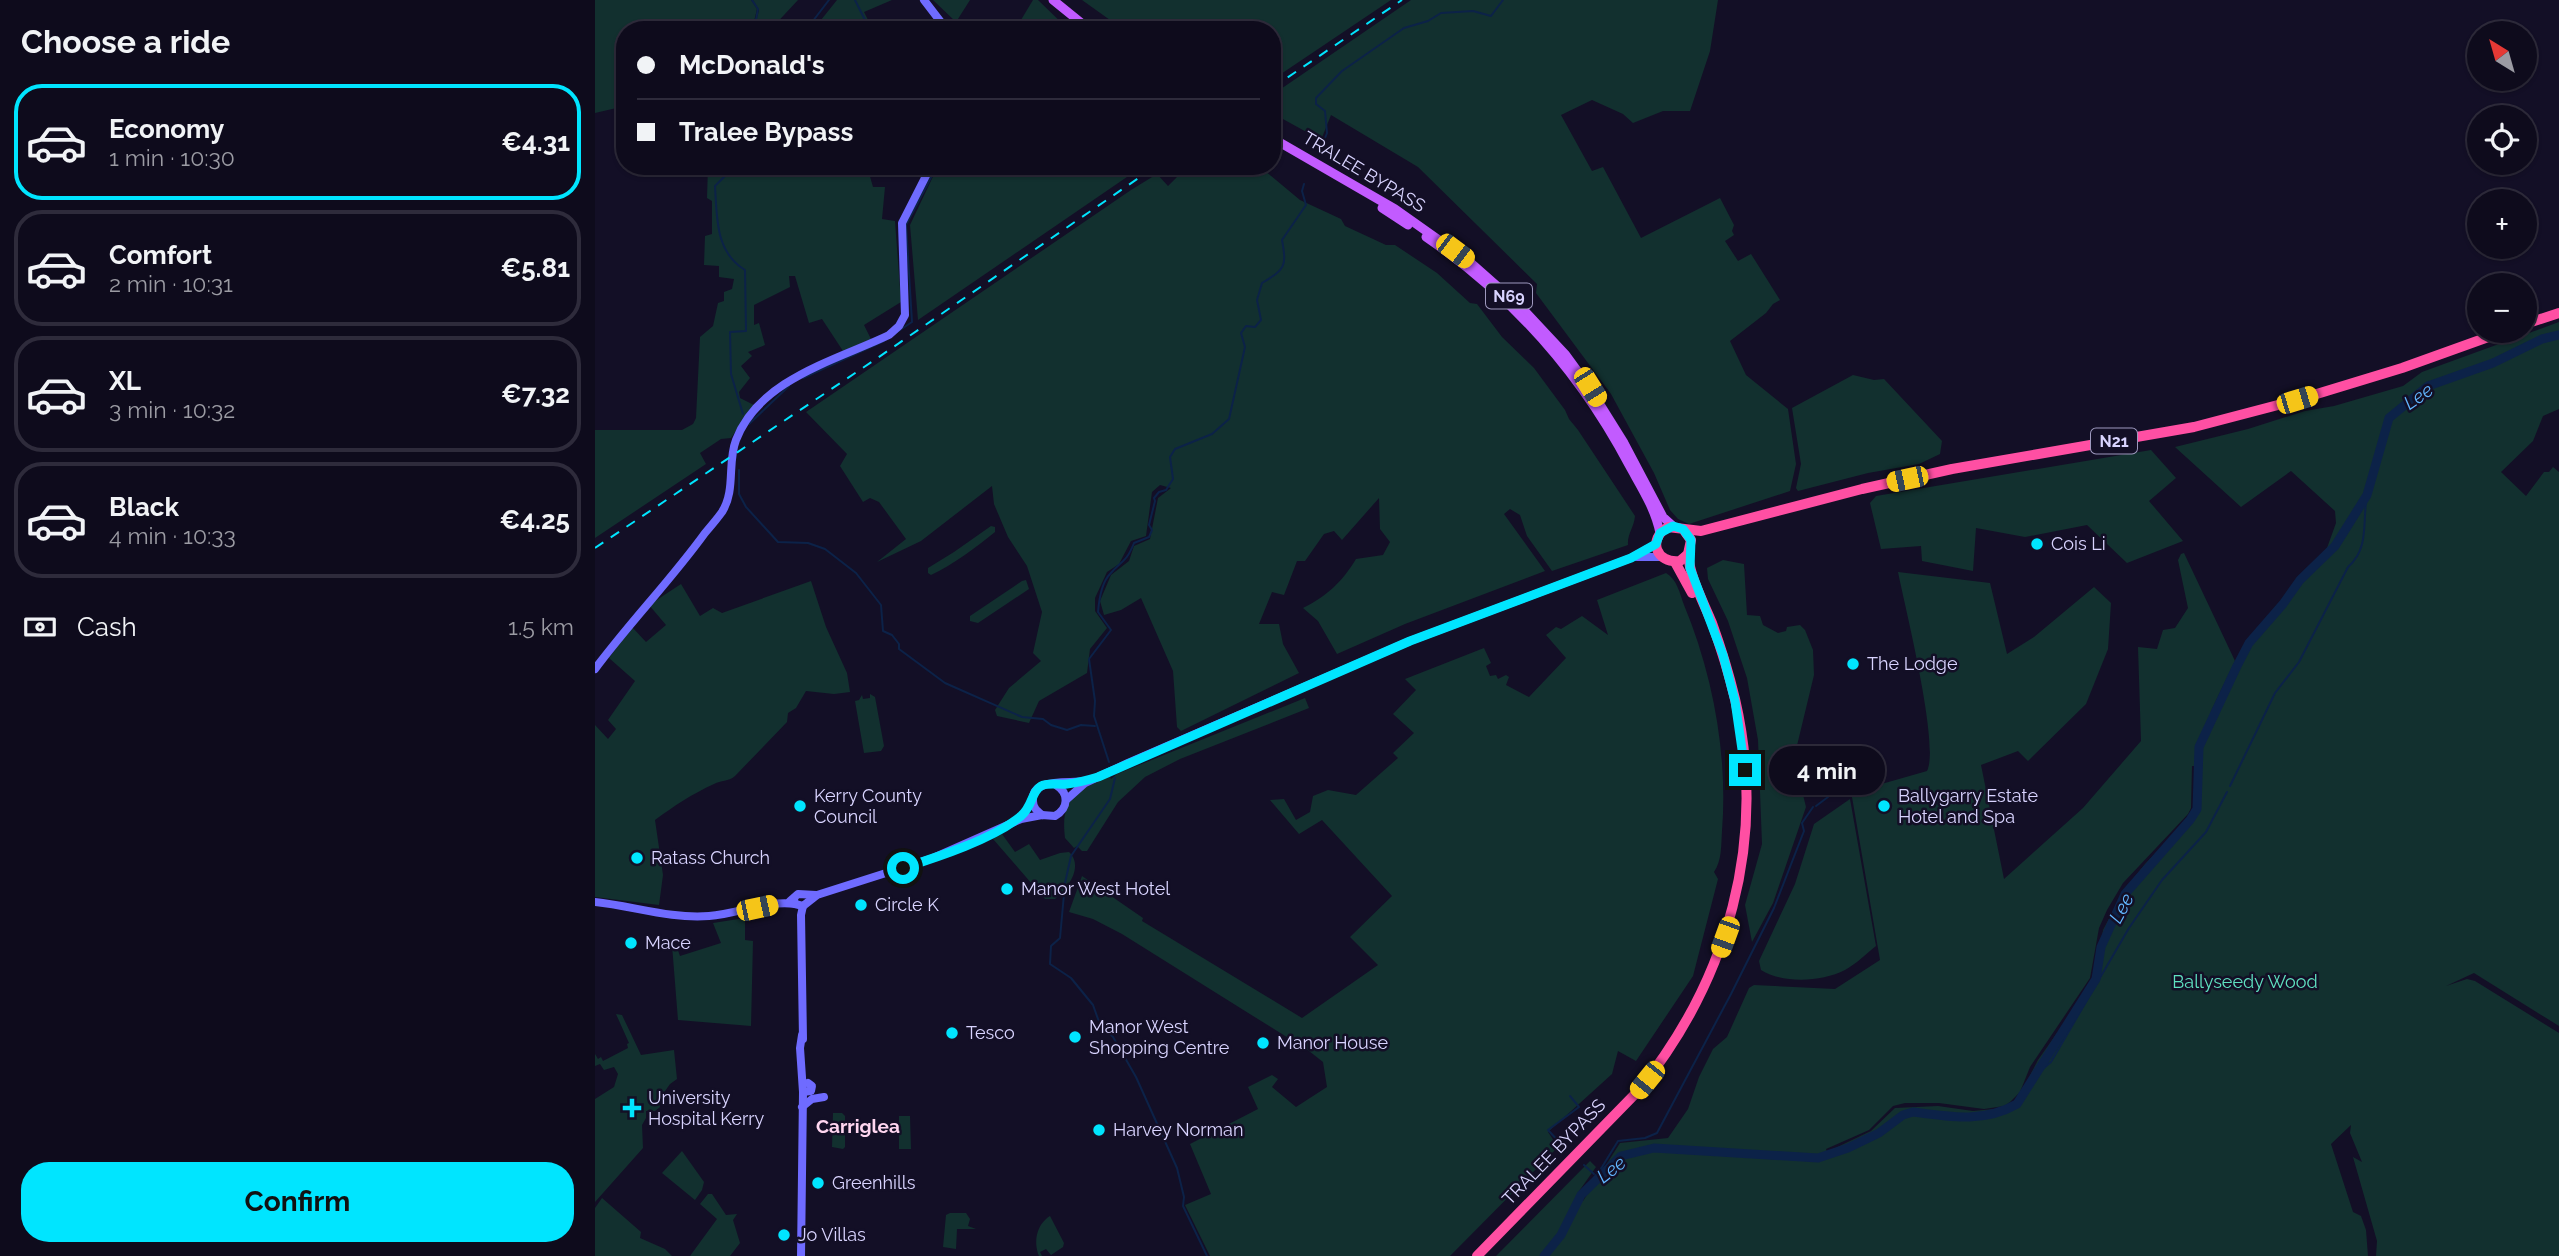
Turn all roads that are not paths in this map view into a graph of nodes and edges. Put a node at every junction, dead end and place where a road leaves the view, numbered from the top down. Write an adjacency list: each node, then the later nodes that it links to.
1 (924, 0): 4 (main road)
2 (1053, 0): 5 (main road)
3 (1062, 0): 6 (main road)
4 (940, 21)
5 (1079, 21)
6 (1089, 21)
7 (1281, 143): 13 (main road, TRALEE BYPASS / N69)
8 (1281, 150): 15 (main road, TRALEE BYPASS / N69)
9 (926, 175): 20 (main road)
10 (2559, 313): 11 (highway)
11 (2537, 320)
12 (2472, 343): 14 (highway, N21)
13 (1678, 528): 14 (highway, N21); 15 (highway); 16 (highway)
14 (1716, 528): 16 (highway, N21)
15 (1658, 538): 17 (highway); 18 (main road)
16 (1690, 549): 19 (highway); 33 (highway, TRALEE BYPASS)
17 (1661, 557): 18 (main road); 19 (highway)
18 (1631, 558): 21 (main road)
19 (1675, 562): 32 (highway, TRALEE BYPASS)
20 (595, 669)
21 (1098, 777): 22 (main road); 23 (main road)
22 (1056, 785): 23 (main road); 24 (main road)
23 (1066, 800): 25 (main road)
24 (1033, 803): 25 (main road); 26 (main road)
25 (1042, 815): 26 (main road)
26 (1011, 823): 28 (main road)
27 (595, 902): 28 (main road)
28 (800, 902): 30 (main road)
29 (824, 1097): 30 (main road)
30 (802, 1106): 31 (main road)
31 (801, 1256)
32 (1469, 1256)
33 (1477, 1256)

